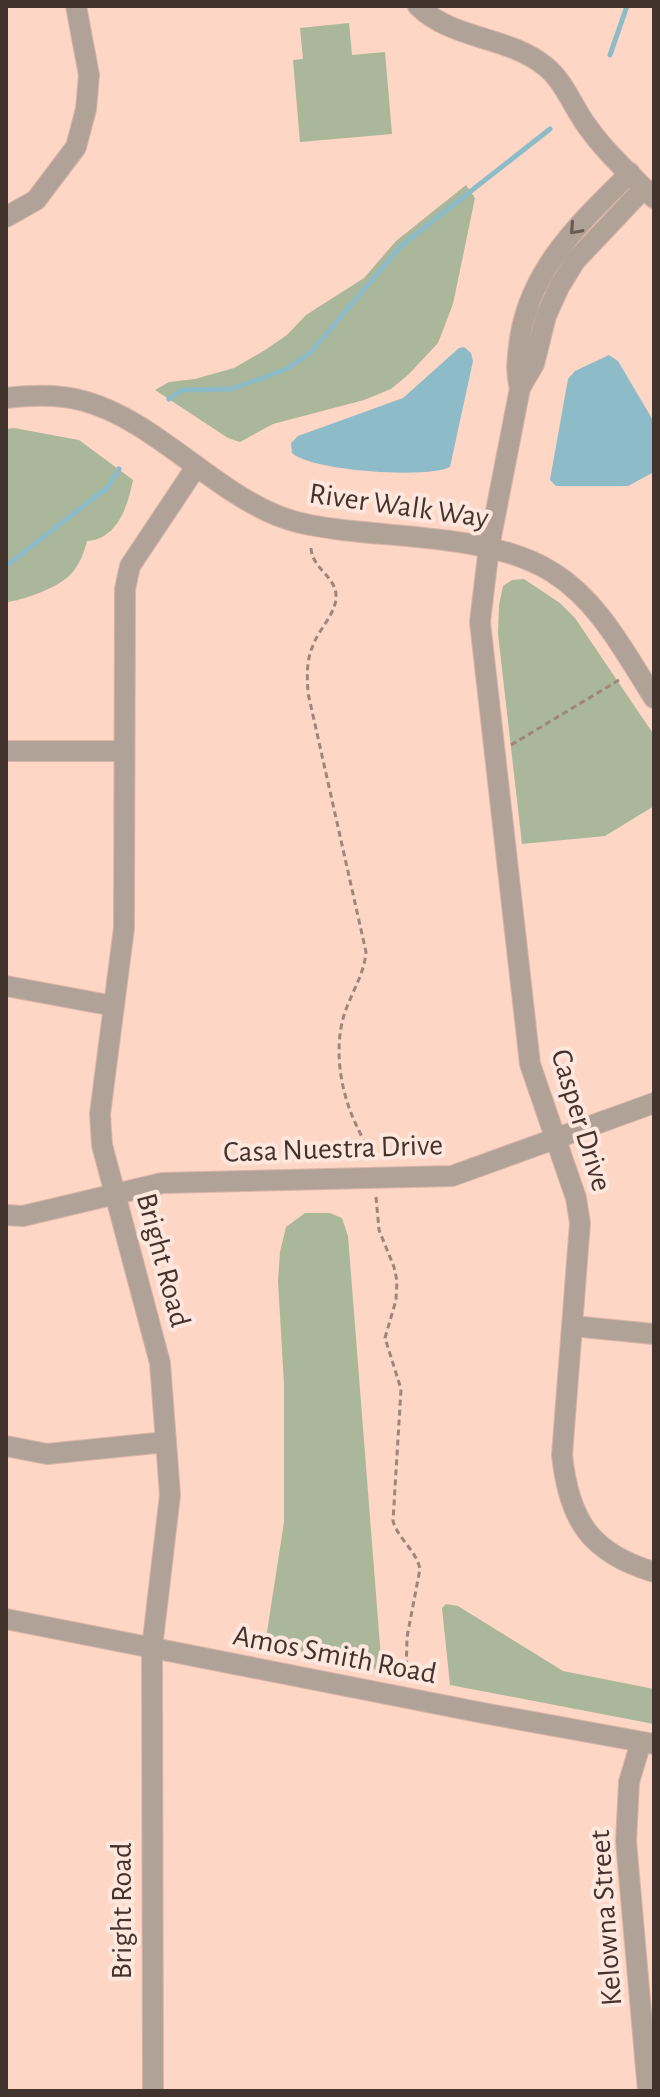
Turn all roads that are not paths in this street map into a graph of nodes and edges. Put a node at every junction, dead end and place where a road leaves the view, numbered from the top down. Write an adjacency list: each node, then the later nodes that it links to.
1 (76, 6): 4 (street)
2 (418, 6): 3 (street)
3 (643, 186): 7 (street, Casper Drive)
4 (6, 217)
5 (6, 398): 6 (street, River Walk Way)
6 (196, 467): 7 (street, River Walk Way); 10 (street, Bright Road)
7 (489, 547): 8 (street, River Walk Way); 14 (street, Casper Drive)
8 (654, 698)
9 (6, 751): 10 (street)
10 (124, 751): 12 (street, Bright Road)
11 (6, 986): 12 (street)
12 (114, 1006): 15 (street, Bright Road)
13 (654, 1103): 14 (street, Casa Nuestra Drive)
14 (555, 1137): 15 (street, Casa Nuestra Drive); 17 (street, Casper Drive)
15 (115, 1194): 16 (street, Casa Nuestra Drive); 19 (street, Bright Road)
16 (6, 1215)
17 (572, 1326): 18 (street); 21 (street, Casper Drive)
18 (654, 1334)
19 (166, 1442): 20 (street); 23 (street, Bright Road)
20 (6, 1446)
21 (654, 1572)
22 (6, 1619): 23 (street, Amos Smith Road)
23 (152, 1648): 24 (street, Amos Smith Road); 25 (street, Bright Road)
24 (648, 1743): 26 (street, Kelowna Street)
25 (153, 2091)
26 (648, 2091)

